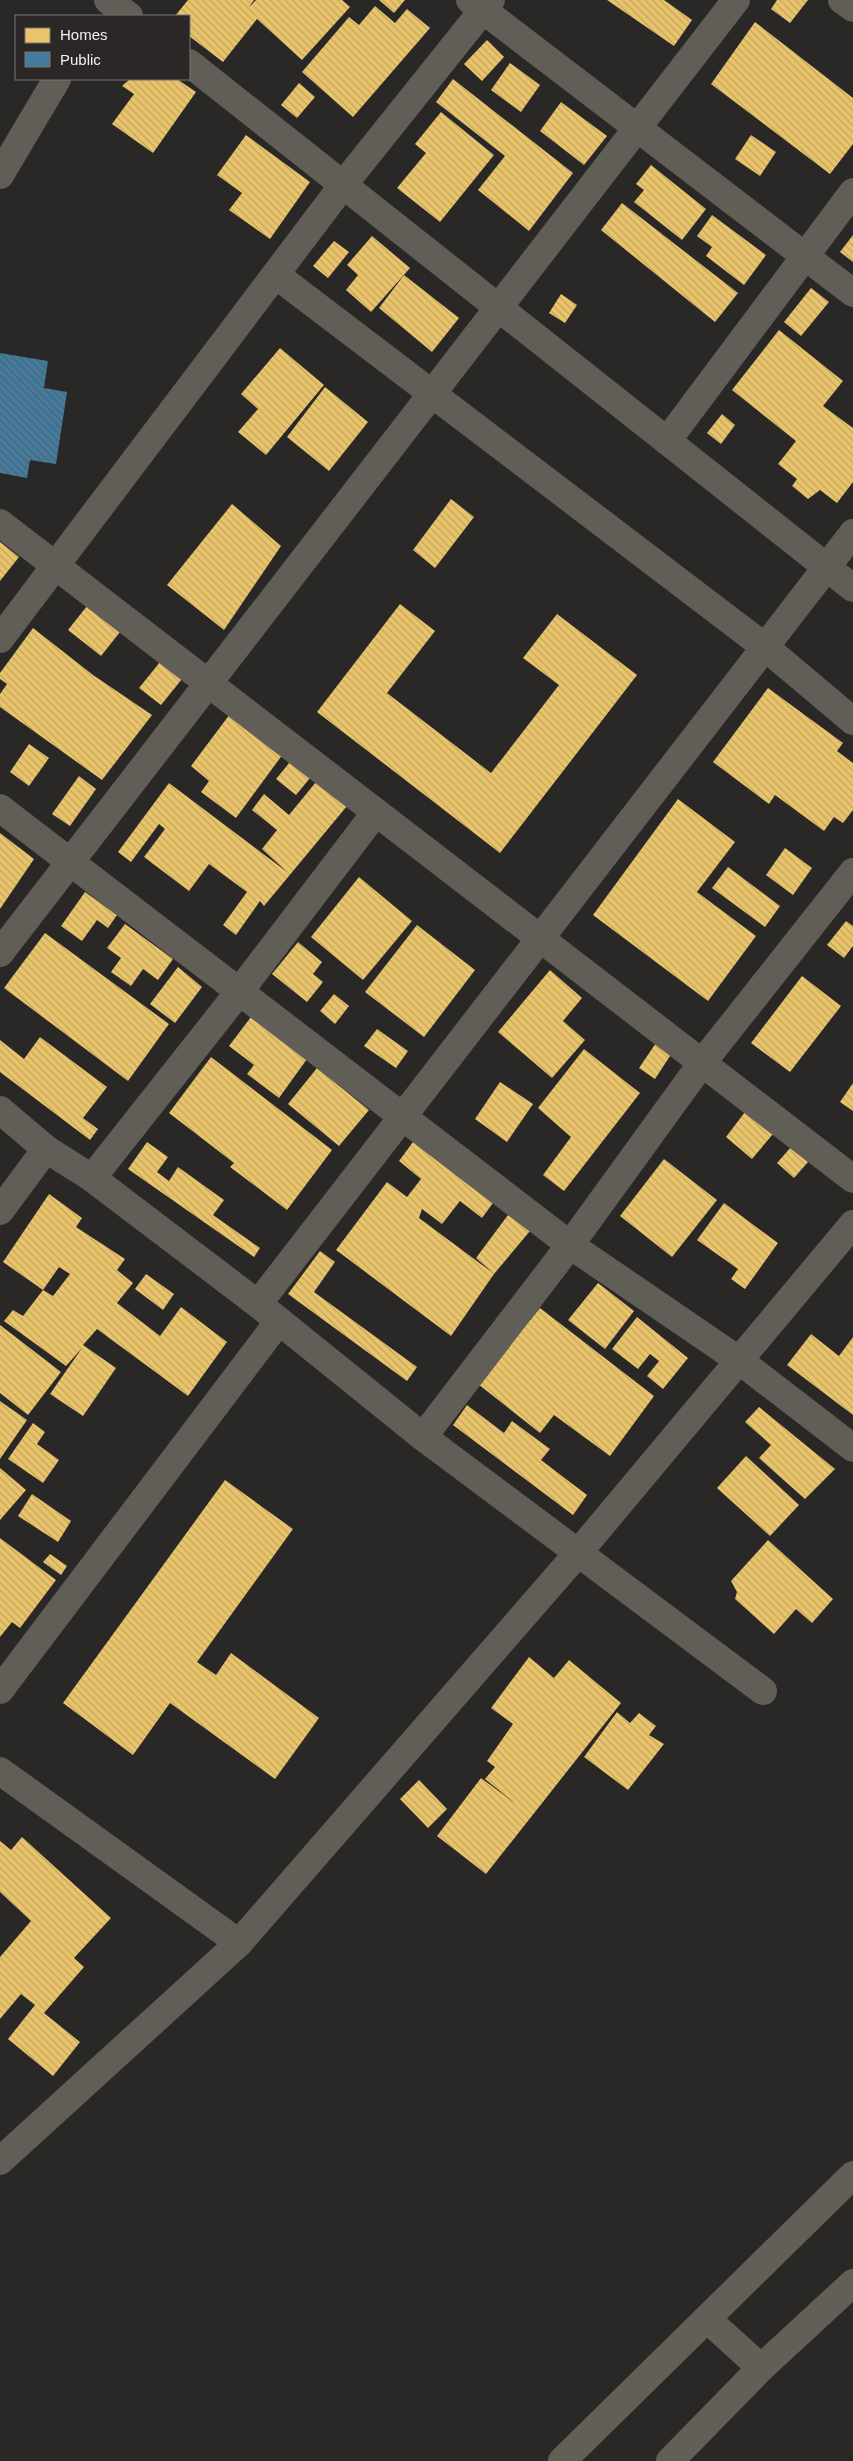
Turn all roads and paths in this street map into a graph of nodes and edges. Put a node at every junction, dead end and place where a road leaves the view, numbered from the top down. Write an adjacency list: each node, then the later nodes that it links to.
1 (104, 0): 7 (street)
2 (108, 0): 8 (street)
3 (736, 0): 11 (street)
4 (842, 0): 6 (street)
5 (482, 4): 11 (street); 13 (street)
6 (853, 8)
7 (95, 15)
8 (128, 15)
9 (190, 64): 13 (street)
10 (56, 80): 12 (street)
11 (637, 128): 15 (street); 18 (street)
12 (0, 175)
13 (343, 185): 16 (street); 18 (street)
14 (853, 192): 15 (street)
15 (805, 256): 17 (street); 20 (street)
16 (276, 275): 19 (street); 23 (street)
17 (853, 293)
18 (499, 308): 19 (street); 20 (street)
19 (432, 394): 27 (street); 28 (street)
20 (667, 441): 24 (street)
21 (0, 523): 23 (street)
22 (853, 533): 24 (street)
23 (56, 566): 26 (street); 28 (street)
24 (827, 567): 25 (street); 27 (street)
25 (853, 588)
26 (0, 639)
27 (765, 647): 29 (street); 34 (street)
28 (208, 684): 31 (street); 32 (street)
29 (853, 721)
30 (0, 808): 32 (street)
31 (376, 812): 34 (street); 36 (street)
32 (70, 862): 35 (street); 36 (street)
33 (853, 872): 37 (street)
34 (540, 938): 37 (street); 39 (street)
35 (0, 953)
36 (239, 992): 39 (street); 41 (street)
37 (702, 1063): 42 (street); 45 (street)
38 (0, 1110): 40 (street)
39 (402, 1116): 45 (street); 46 (street)
40 (46, 1148): 41 (street); 43 (street)
41 (92, 1178): 46 (street)
42 (853, 1180)
43 (0, 1211)
44 (853, 1224): 48 (street)
45 (570, 1244): 48 (street); 49 (street)
46 (258, 1304): 47 (street)
47 (279, 1321): 49 (street); 52 (street)
48 (740, 1361): 50 (street); 51 (street)
49 (423, 1436): 51 (street)
50 (853, 1448)
51 (578, 1553): 53 (street); 55 (street)
52 (0, 1690)
53 (762, 1690)
54 (0, 1771): 55 (street)
55 (239, 1943): 56 (street)
56 (0, 2160)
57 (853, 2175): 59 (street)
58 (853, 2283): 60 (street)
59 (707, 2318): 60 (street); 61 (street)
60 (761, 2368): 62 (street)
61 (562, 2461)
62 (670, 2461)

